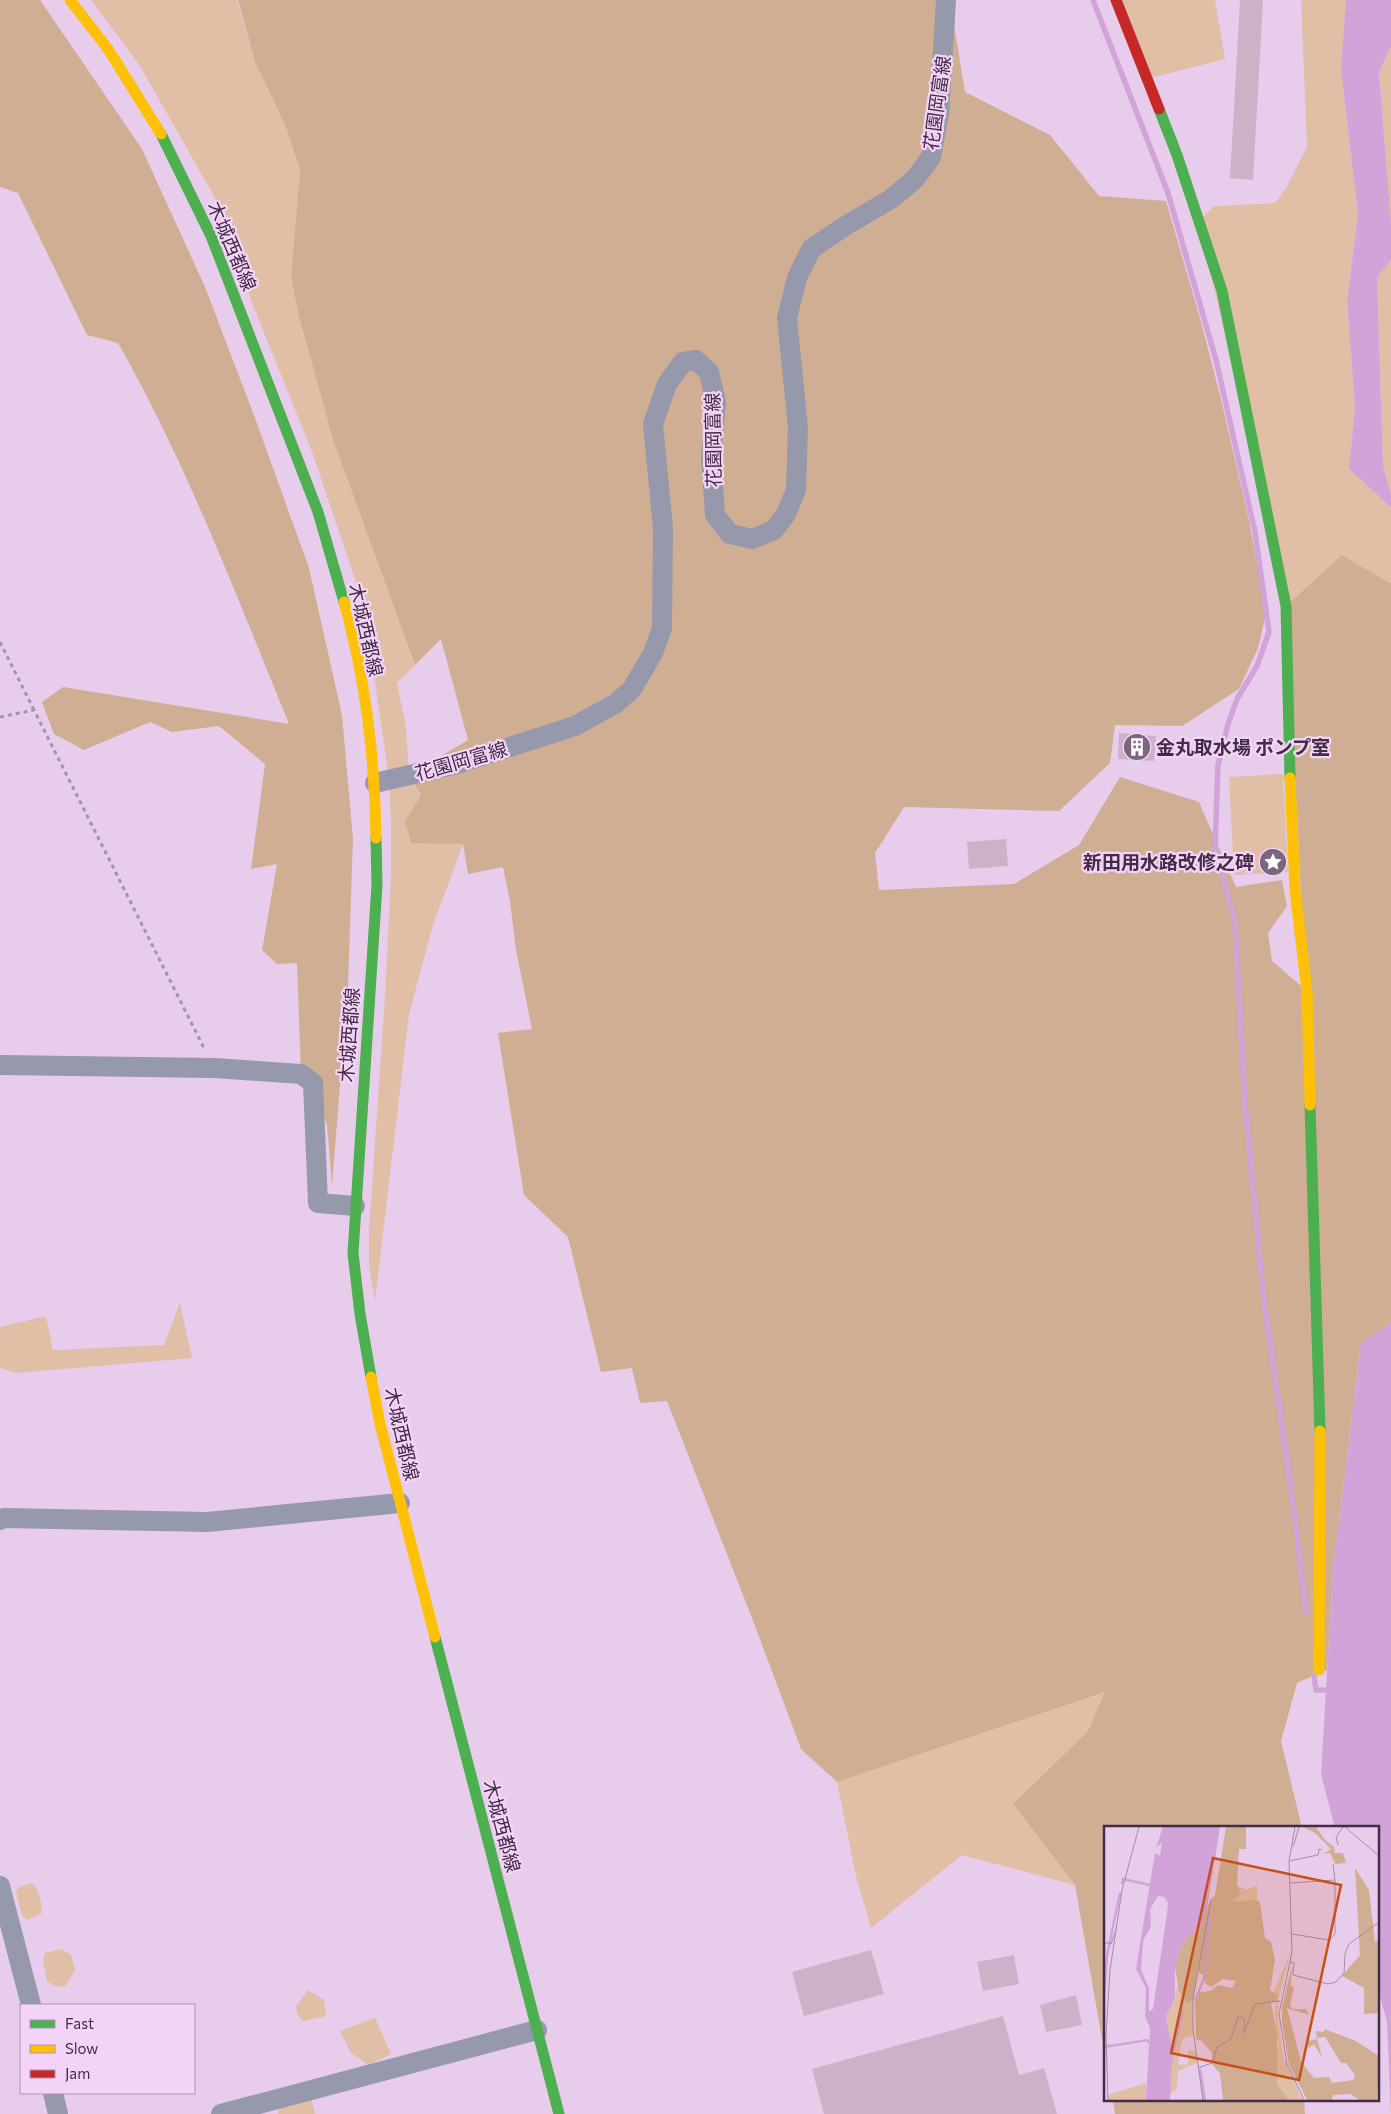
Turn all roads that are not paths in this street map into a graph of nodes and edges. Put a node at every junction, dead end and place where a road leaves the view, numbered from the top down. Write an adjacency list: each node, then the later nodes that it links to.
1 (70, 0): 4 (main road, 木城西都線)
2 (946, 0): 4 (street, 花園岡富線)
3 (1116, 0): 9 (main road)
4 (375, 783): 6 (main road, 木城西都線)
5 (0, 1065): 6 (street)
6 (355, 1206): 7 (main road, 木城西都線)
7 (400, 1504): 8 (street); 12 (main road, 木城西都線)
8 (0, 1520)
9 (1320, 1670)
10 (0, 1886): 11 (street)
11 (31, 2004)
12 (537, 2030): 15 (street); 16 (main road, 木城西都線)
13 (53, 2094): 14 (street)
14 (58, 2114)
15 (221, 2114)
16 (559, 2114)

